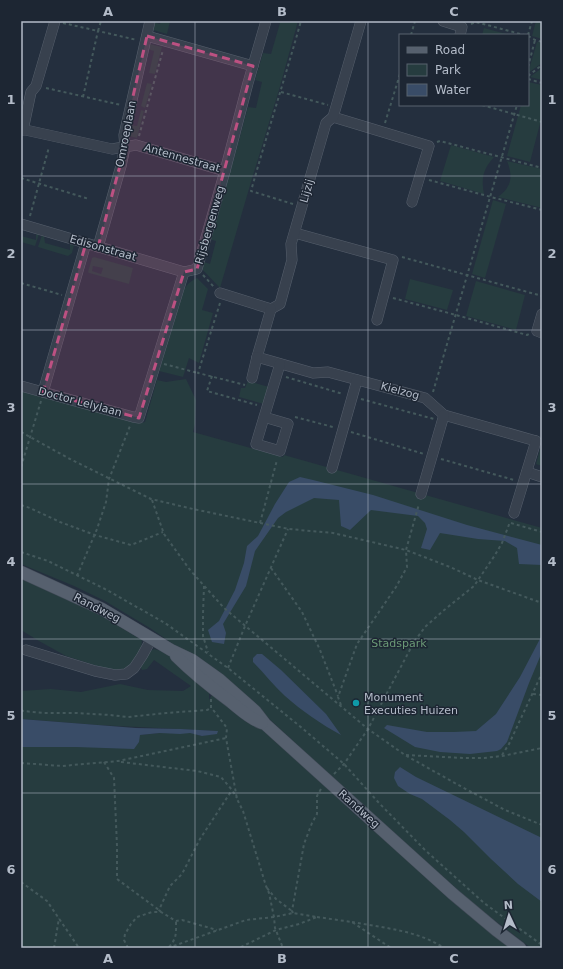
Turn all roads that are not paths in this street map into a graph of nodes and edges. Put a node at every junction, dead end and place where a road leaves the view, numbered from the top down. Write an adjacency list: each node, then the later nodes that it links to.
1 (55, 21): 10 (street)
2 (150, 21): 7 (street, Omroeplaan)
3 (266, 21): 8 (street, Rijsbergenweg)
4 (361, 21): 9 (street, Lijzij)
5 (443, 21): 6 (street)
6 (461, 31)
7 (146, 39): 8 (street); 11 (street, Omroeplaan)
8 (253, 66): 12 (street, Rijsbergenweg)
9 (334, 113): 13 (street); 15 (street, Lijzij)
10 (22, 130): 11 (street, Antennestraat)
11 (125, 147): 12 (street, Antennestraat); 17 (street, Omroeplaan)
12 (225, 171): 18 (street, Rijsbergenweg)
13 (412, 202)
14 (25, 223): 16 (street, Edisonstraat)
15 (295, 233): 20 (street, Lijzij); 22 (street)
16 (86, 243): 17 (street, Edisonstraat); 29 (street)
17 (98, 247): 18 (street, Edisonstraat)
18 (184, 272): 32 (street, Rijsbergenweg)
19 (221, 294): 20 (street)
20 (271, 309): 24 (street)
21 (542, 314): 23 (street)
22 (377, 320)
23 (540, 332)
24 (257, 357): 25 (street, Kielzog); 26 (street)
25 (280, 364): 27 (street, Kielzog); 30 (street)
26 (252, 378)
27 (358, 380): 31 (street, Kielzog); 34 (street)
28 (21, 386): 29 (street, Doctor Lelylaan)
29 (43, 392): 32 (street, Doctor Lelylaan)
30 (266, 413): 30 (street)
31 (444, 415): 33 (street, Kielzog); 37 (street)
32 (139, 418)
33 (539, 440): 35 (street)
34 (332, 468)
35 (527, 472): 36 (street); 38 (street)
36 (542, 477)
37 (422, 494)
38 (514, 513)
39 (21, 572): 40 (main road, Randweg)
40 (152, 638): 41 (street); 42 (main road, Randweg)
41 (26, 650)
42 (520, 948)

